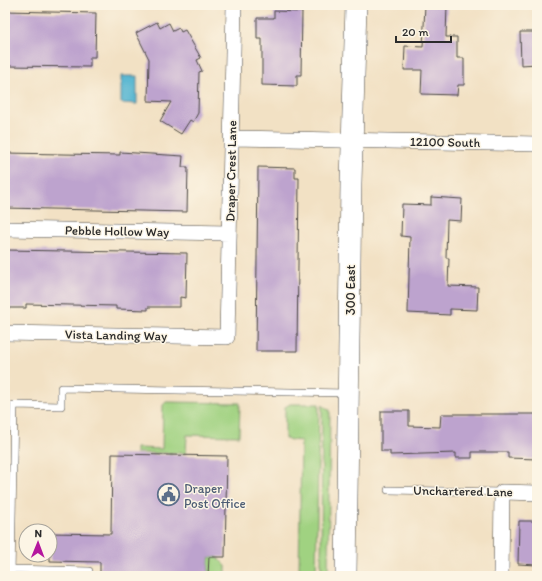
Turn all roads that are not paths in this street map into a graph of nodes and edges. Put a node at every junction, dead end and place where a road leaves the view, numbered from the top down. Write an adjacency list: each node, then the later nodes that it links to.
1 (234, 5): 3 (street, Draper Crest Lane)
2 (356, 5): 4 (street, 300 East)
3 (232, 138): 4 (street, 12100 South); 7 (street, Draper Crest Lane)
4 (352, 140): 5 (street, 12100 South); 10 (street, 300 East)
5 (537, 144)
6 (5, 229): 7 (street, Pebble Hollow Way)
7 (229, 233): 9 (street, Draper Crest Lane)
8 (5, 333): 9 (street, Vista Landing Way)
9 (227, 337)
10 (349, 393): 15 (lane); 16 (street, 300 East)
11 (388, 490): 12 (lane, Unchartered Lane)
12 (502, 492): 13 (street, Unchartered Lane); 17 (street)
13 (537, 493)
14 (89, 571): 15 (lane)
15 (11, 573)
16 (346, 576)
17 (501, 576)

